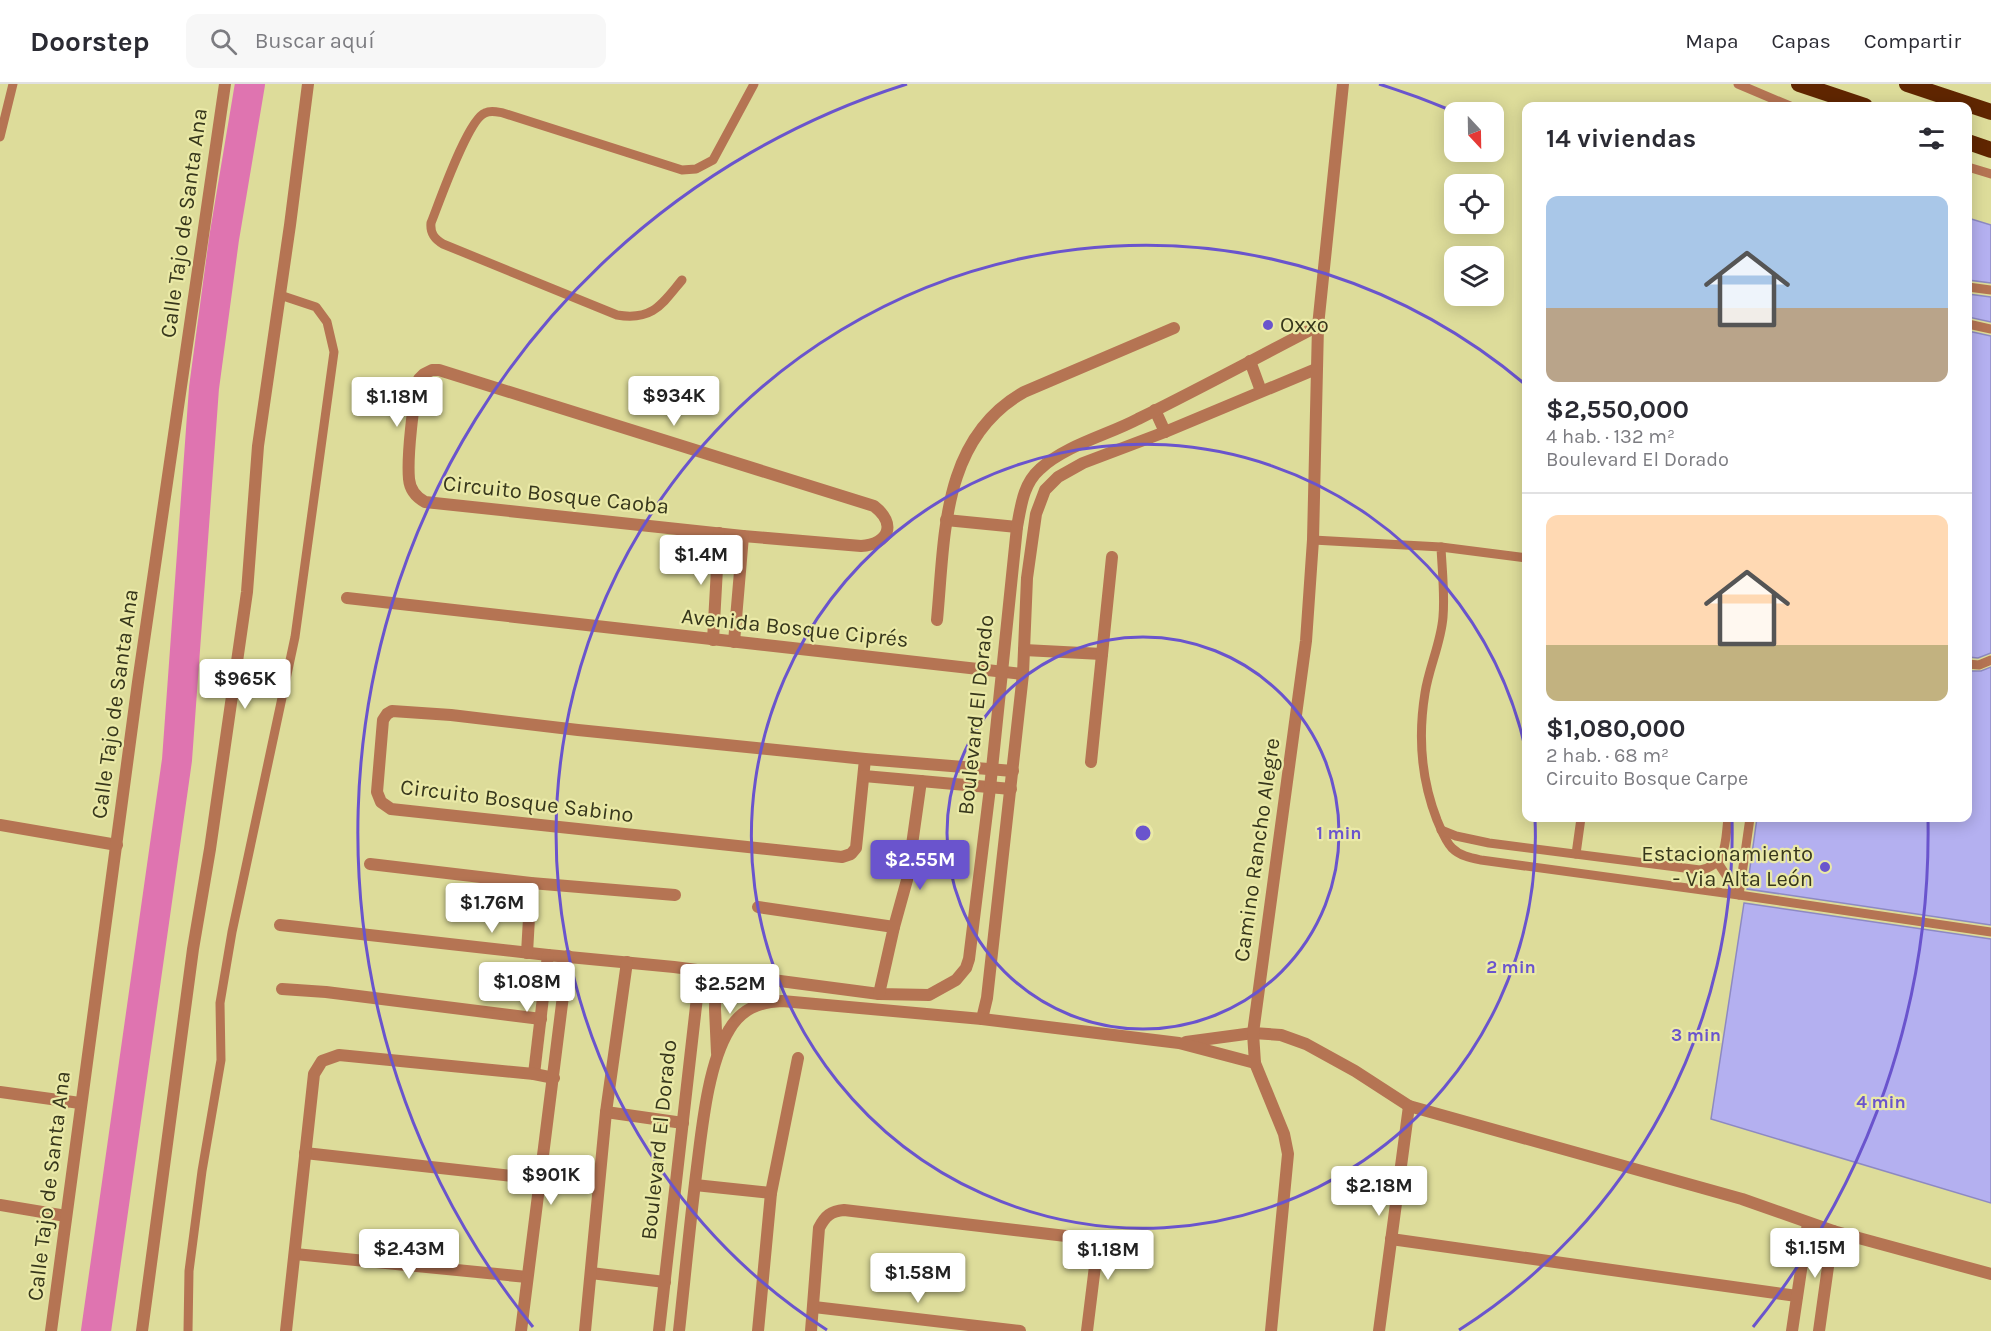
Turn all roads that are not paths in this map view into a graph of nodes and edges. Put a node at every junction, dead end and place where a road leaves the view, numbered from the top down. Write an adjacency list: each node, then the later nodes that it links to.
1 (13, 84): 15 (lane)
2 (225, 84): 64 (street, Calle Tajo de Santa Ana)
3 (308, 84): 23 (street)
4 (754, 84): 20 (lane)
5 (1343, 84): 25 (street)
6 (1737, 84): 10 (lane)
7 (1799, 84): 11 (highway)
8 (1907, 84): 9 (highway)
9 (1933, 88): 12 (highway)
10 (1780, 102)
11 (1852, 102)
12 (1967, 102)
13 (1972, 104): 14 (highway)
14 (1991, 112)
15 (0, 137)
16 (1972, 143): 17 (highway)
17 (1991, 150)
18 (1972, 168): 19 (lane)
19 (1991, 174)
20 (682, 280)
21 (1972, 288): 22 (lane)
22 (1991, 290)
23 (280, 295): 114 (street); 115 (lane)
24 (1972, 325): 27 (lane)
25 (1318, 326): 28 (street, Boulevard El Dorado); 29 (street)
26 (1174, 328): 33 (street)
27 (1991, 329)
28 (1250, 361): 30 (street); 31 (street, Boulevard El Dorado)
29 (1316, 369): 30 (street, Boulevard El Dorado); 37 (street, Camino Rancho Alegre)
30 (1261, 391): 32 (street, Boulevard El Dorado)
31 (1155, 410): 32 (street); 34 (street, Boulevard El Dorado)
32 (1165, 432): 45 (street, Boulevard El Dorado)
33 (946, 520): 34 (street); 42 (street)
34 (1017, 527): 49 (street, Boulevard El Dorado)
35 (719, 533): 36 (street, Circuito Bosque Caoba); 36 (street, Circuito Bosque Caoba); 43 (street)
36 (743, 536): 44 (street)
37 (1313, 540): 38 (lane); 85 (street, Camino Rancho Alegre)
38 (1441, 547): 40 (lane); 63 (lane)
39 (1112, 557): 46 (street)
40 (1522, 557)
41 (347, 598): 43 (street, Avenida Bosque Ciprés)
42 (937, 620)
43 (713, 640): 44 (street, Avenida Bosque Ciprés)
44 (734, 642): 49 (street, Avenida Bosque Ciprés)
45 (1024, 650): 46 (street); 50 (street, Boulevard El Dorado)
46 (1102, 654): 52 (street)
47 (1991, 660): 48 (lane)
48 (1972, 664)
49 (1002, 672): 50 (street, Avenida Bosque Ciprés); 53 (street, Boulevard El Dorado)
50 (1023, 674): 54 (street, Boulevard El Dorado)
51 (865, 759): 53 (street, Circuito Bosque Sabino); 55 (street, Circuito Bosque Sabino); 55 (street, Circuito Bosque Sabino)
52 (1091, 762)
53 (991, 770): 54 (street, Circuito Bosque Sabino); 57 (street, Boulevard El Dorado)
54 (1012, 771): 58 (street, Boulevard El Dorado)
55 (864, 776): 56 (street)
56 (921, 781): 57 (street); 73 (street)
57 (990, 788): 58 (street); 82 (street, Boulevard El Dorado)
58 (1011, 789): 84 (street, Boulevard El Dorado)
59 (1580, 822): 65 (lane)
60 (1727, 822): 66 (lane)
61 (1749, 822): 70 (lane)
62 (0, 825): 64 (street)
63 (1441, 830): 65 (lane); 70 (lane)
64 (117, 845): 93 (street, Calle Tajo de Santa Ana)
65 (1576, 854): 66 (lane)
66 (1718, 863): 70 (lane)
67 (370, 864): 68 (street)
68 (531, 883): 69 (street); 75 (street)
69 (675, 895)
70 (1739, 895): 74 (lane)
71 (758, 907): 73 (street)
72 (280, 925): 75 (street)
73 (894, 927): 82 (street)
74 (1991, 932)
75 (527, 953): 76 (street)
76 (548, 956): 77 (street); 83 (street)
77 (568, 956): 78 (street); 91 (street)
78 (627, 962): 79 (street); 95 (street)
79 (700, 971): 80 (street, Boulevard El Dorado); 96 (street, Boulevard El Dorado)
80 (716, 974): 82 (street, Boulevard El Dorado); 87 (street)
81 (282, 989): 83 (street)
82 (879, 994)
83 (541, 1019): 90 (street)
84 (982, 1019): 86 (street, Boulevard El Dorado); 87 (street, Boulevard El Dorado)
85 (1253, 1033): 86 (street, Boulevard El Dorado); 89 (street, Camino Rancho Alegre); 94 (street, Boulevard El Dorado)
86 (1179, 1042): 89 (street, Boulevard El Dorado)
87 (717, 1057): 99 (street, Boulevard El Dorado)
88 (798, 1058): 100 (street)
89 (1255, 1063): 125 (street, Camino Rancho Alegre)
90 (534, 1074): 91 (street); 97 (street)
91 (554, 1078): 98 (street)
92 (0, 1092): 93 (street)
93 (80, 1103): 102 (street, Calle Tajo de Santa Ana)
94 (1409, 1106): 103 (street, Boulevard El Dorado); 105 (street)
95 (606, 1112): 96 (street); 107 (street)
96 (683, 1123): 110 (street, Boulevard El Dorado)
97 (305, 1153): 98 (street); 106 (street)
98 (539, 1179): 109 (street)
99 (695, 1185): 100 (street); 120 (street, Boulevard El Dorado)
100 (771, 1193): 121 (street)
101 (0, 1205): 102 (street)
102 (66, 1216): 113 (street, Calle Tajo de Santa Ana)
103 (1808, 1223): 104 (street, Boulevard El Dorado); 111 (street)
104 (1833, 1231): 108 (street, Boulevard El Dorado); 128 (street)
105 (1391, 1239): 111 (street); 126 (street)
106 (295, 1254): 109 (street); 116 (street)
107 (591, 1273): 110 (street); 118 (street)
108 (1991, 1274)
109 (526, 1277): 117 (street)
110 (665, 1282): 119 (street, Boulevard El Dorado)
111 (1797, 1296): 127 (street)
112 (814, 1307): 122 (street); 123 (street); 124 (street)
113 (51, 1331)
114 (142, 1331)
115 (188, 1331)
116 (286, 1331)
117 (520, 1331)
118 (585, 1331)
119 (659, 1331)
120 (679, 1331)
121 (758, 1331)
122 (811, 1331)
123 (1020, 1331)
124 (1087, 1331)
125 (1271, 1331)
126 (1379, 1331)
127 (1792, 1331)
128 (1819, 1331)

